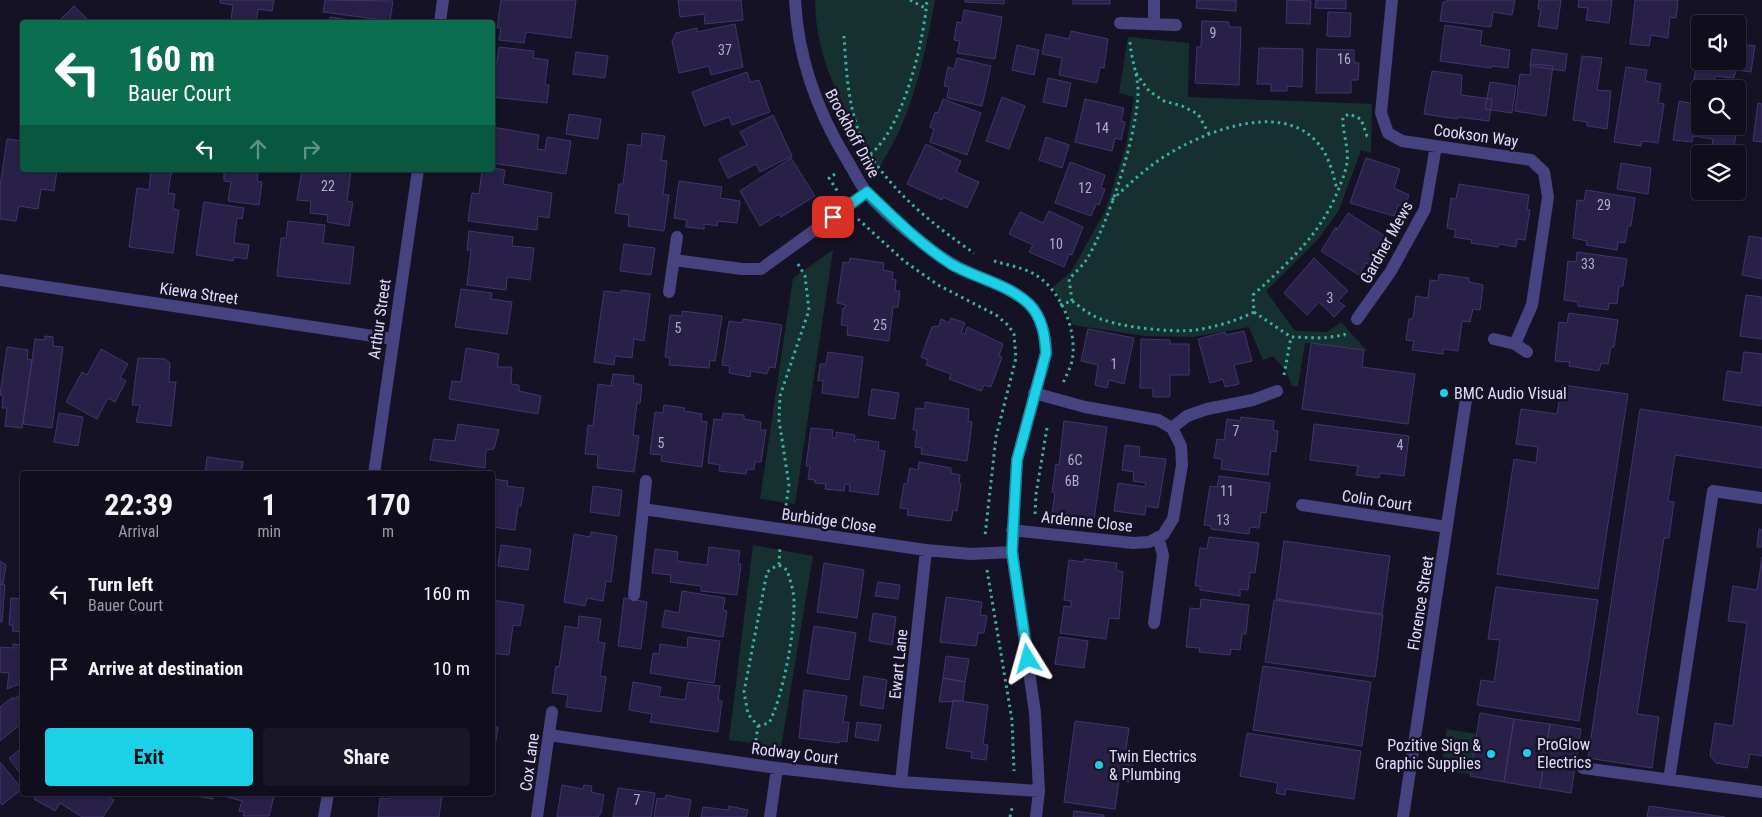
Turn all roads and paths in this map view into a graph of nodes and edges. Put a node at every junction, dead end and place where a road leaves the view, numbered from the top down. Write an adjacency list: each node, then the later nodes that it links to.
1 (443, 0): 8 (street)
2 (795, 0): 18 (street, Brockhoff Drive)
3 (910, 0): 7 (path)
4 (927, 0): 7 (path)
5 (1154, 0): 10 (street)
6 (1392, 0): 14 (street)
7 (926, 9): 17 (path)
8 (440, 20)
9 (1125, 24): 10 (street); 13 (path)
10 (1154, 24): 11 (street)
11 (1176, 25)
12 (844, 36): 17 (path)
13 (1135, 72): 15 (path); 22 (path)
14 (1388, 133): 16 (street, Cookson Way); 21 (path)
15 (1209, 134): 21 (path); 22 (path)
16 (1436, 146): 32 (street, Gardner Mews); 36 (street, Cookson Way)
17 (870, 155): 18 (path); 24 (path)
18 (851, 167): 20 (street, Brockhoff Drive)
19 (418, 172): 34 (street, Arthur Street)
20 (867, 192): 25 (street); 40 (street, Brockhoff Drive)
21 (1337, 192): 31 (path)
22 (1112, 201): 29 (path)
23 (677, 238): 26 (street)
24 (969, 249)
25 (789, 250): 26 (street); 48 (path)
26 (674, 260): 28 (street)
27 (0, 280): 34 (street, Kiewa Street)
28 (669, 292)
29 (1072, 301): 30 (path); 31 (path)
30 (1060, 305)
31 (1254, 312): 33 (path)
32 (1357, 319): 33 (path)
33 (1292, 337): 38 (path)
34 (393, 338): 42 (street, Arthur Street)
35 (1494, 340): 36 (street)
36 (1515, 344): 37 (street)
37 (1527, 352)
38 (1277, 391): 41 (street)
39 (1467, 393): 47 (street, Florence Street)
40 (1034, 394): 41 (street); 49 (street, Brockhoff Drive)
41 (1172, 428): 50 (street)
42 (374, 471)
43 (646, 481): 46 (street)
44 (1762, 498): 62 (street)
45 (1302, 506): 47 (street, Colin Court)
46 (643, 509): 48 (street, Burbidge Close); 54 (street)
47 (1448, 527): 71 (street, Florence Street)
48 (782, 530): 51 (street, Burbidge Close); 53 (path)
49 (1012, 530): 50 (street, Ardenne Close); 52 (street, Brockhoff Drive)
50 (1158, 537): 55 (street)
51 (926, 550): 52 (street, Burbidge Close); 63 (street, Ewart Lane)
52 (1012, 552): 64 (street, Brockhoff Drive)
53 (778, 564): 57 (path); 57 (path)
54 (634, 595)
55 (1154, 623)
56 (552, 712): 58 (street, Cox Lane)
57 (758, 726): 59 (path)
58 (549, 735): 59 (street, Rodway Court); 68 (street, Cox Lane)
59 (752, 765): 60 (street, Rodway Court)
60 (777, 768): 63 (street, Rodway Court); 69 (street)
61 (1583, 768): 62 (street)
62 (1669, 780): 65 (street)
63 (901, 782): 64 (street, Rodway Court)
64 (1039, 791): 70 (street, Brockhoff Drive)
65 (1762, 792)
66 (328, 796): 67 (street)
67 (324, 817)
68 (538, 817)
69 (770, 817)
70 (1036, 817)
71 (1404, 817)

